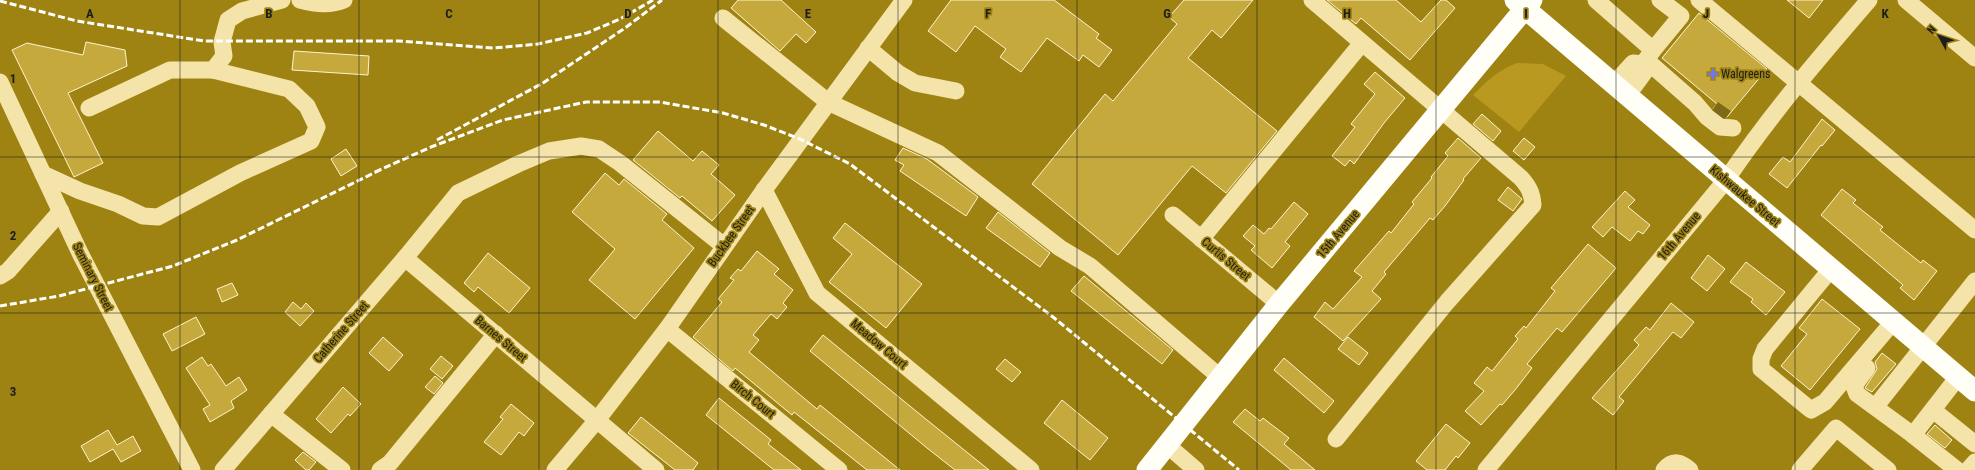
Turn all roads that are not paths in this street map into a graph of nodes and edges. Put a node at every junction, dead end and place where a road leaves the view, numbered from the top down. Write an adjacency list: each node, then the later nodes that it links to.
1 (282, 0): 17 (street)
2 (300, 0): 3 (street)
3 (344, 0)
4 (904, 0): 14 (street, Buckbee Street)
5 (1312, 0): 13 (street)
6 (1596, 0): 15 (street)
7 (1660, 0): 15 (street)
8 (1699, 0): 19 (street)
9 (1869, 0): 19 (street, 16th Avenue)
10 (1906, 0): 16 (street)
11 (1524, 3): 20 (main road, Kishwaukee Street); 25 (main road, 15th Avenue)
12 (723, 18): 22 (street)
13 (1362, 43): 25 (street); 34 (street)
14 (868, 48): 21 (street); 22 (street, Buckbee Street)
15 (1648, 58): 20 (street); 23 (street)
16 (1975, 58)
17 (213, 70): 24 (street); 28 (street)
18 (0, 82): 28 (street, Seminary Street)
19 (1798, 83): 27 (street, 16th Avenue); 33 (street)
20 (1621, 90): 29 (main road, Kishwaukee Street)
21 (956, 91)
22 (828, 102): 30 (street, Buckbee Street); 46 (street)
23 (1695, 103): 26 (street); 26 (street)
24 (89, 108)
25 (1441, 110): 40 (main road, 15th Avenue); 53 (street)
26 (1724, 119): 27 (street)
27 (1751, 143): 29 (street, 16th Avenue)
28 (43, 174): 31 (street, Seminary Street)
29 (1726, 180): 37 (main road, Kishwaukee Street); 67 (street, 16th Avenue)
30 (764, 190): 35 (street, Buckbee Street); 64 (street, Meadow Court)
31 (61, 211): 38 (street); 57 (street, Seminary Street)
32 (1173, 215): 34 (street, Curtis Street)
33 (1975, 230)
34 (1201, 239): 40 (street, Curtis Street)
35 (724, 246): 36 (street, Catherine Street); 42 (street, Buckbee Street)
36 (405, 258): 43 (street, Barnes Street); 50 (street, Catherine Street)
37 (1831, 269): 41 (main road, Kishwaukee Street); 41 (street)
38 (0, 276)
39 (1975, 281): 44 (street)
40 (1279, 304): 46 (main road, 15th Avenue)
41 (1897, 325): 44 (main road, Kishwaukee Street); 48 (street)
42 (667, 329): 51 (street, Buckbee Street); 63 (street, Birch Court)
43 (496, 334): 51 (street, Barnes Street); 60 (street)
44 (1923, 347): 45 (main road, Kishwaukee Street); 48 (street)
45 (1958, 377): 47 (main road, Kishwaukee Street); 49 (street)
46 (1221, 378): 55 (main road, 15th Avenue)
47 (1975, 391)
48 (1876, 406): 52 (street)
49 (1933, 410): 52 (street); 54 (street)
50 (271, 414): 58 (street, Catherine Street); 59 (street)
51 (597, 420): 61 (street, Buckbee Street); 62 (street)
52 (1913, 435): 72 (street)
53 (1336, 439)
54 (1975, 444)
55 (1167, 445): 65 (main road, 15th Avenue); 66 (street)
56 (1975, 462): 73 (street)
57 (192, 470)
58 (223, 470)
59 (342, 470)
60 (380, 470)
61 (555, 470)
62 (656, 470)
63 (839, 470)
64 (1031, 470)
65 (1147, 470)
66 (1196, 470)
67 (1486, 470)
68 (1664, 470): 69 (street)
69 (1690, 470)
70 (1800, 470): 71 (street)
71 (1888, 470)
72 (1957, 470)
73 (1968, 470)

